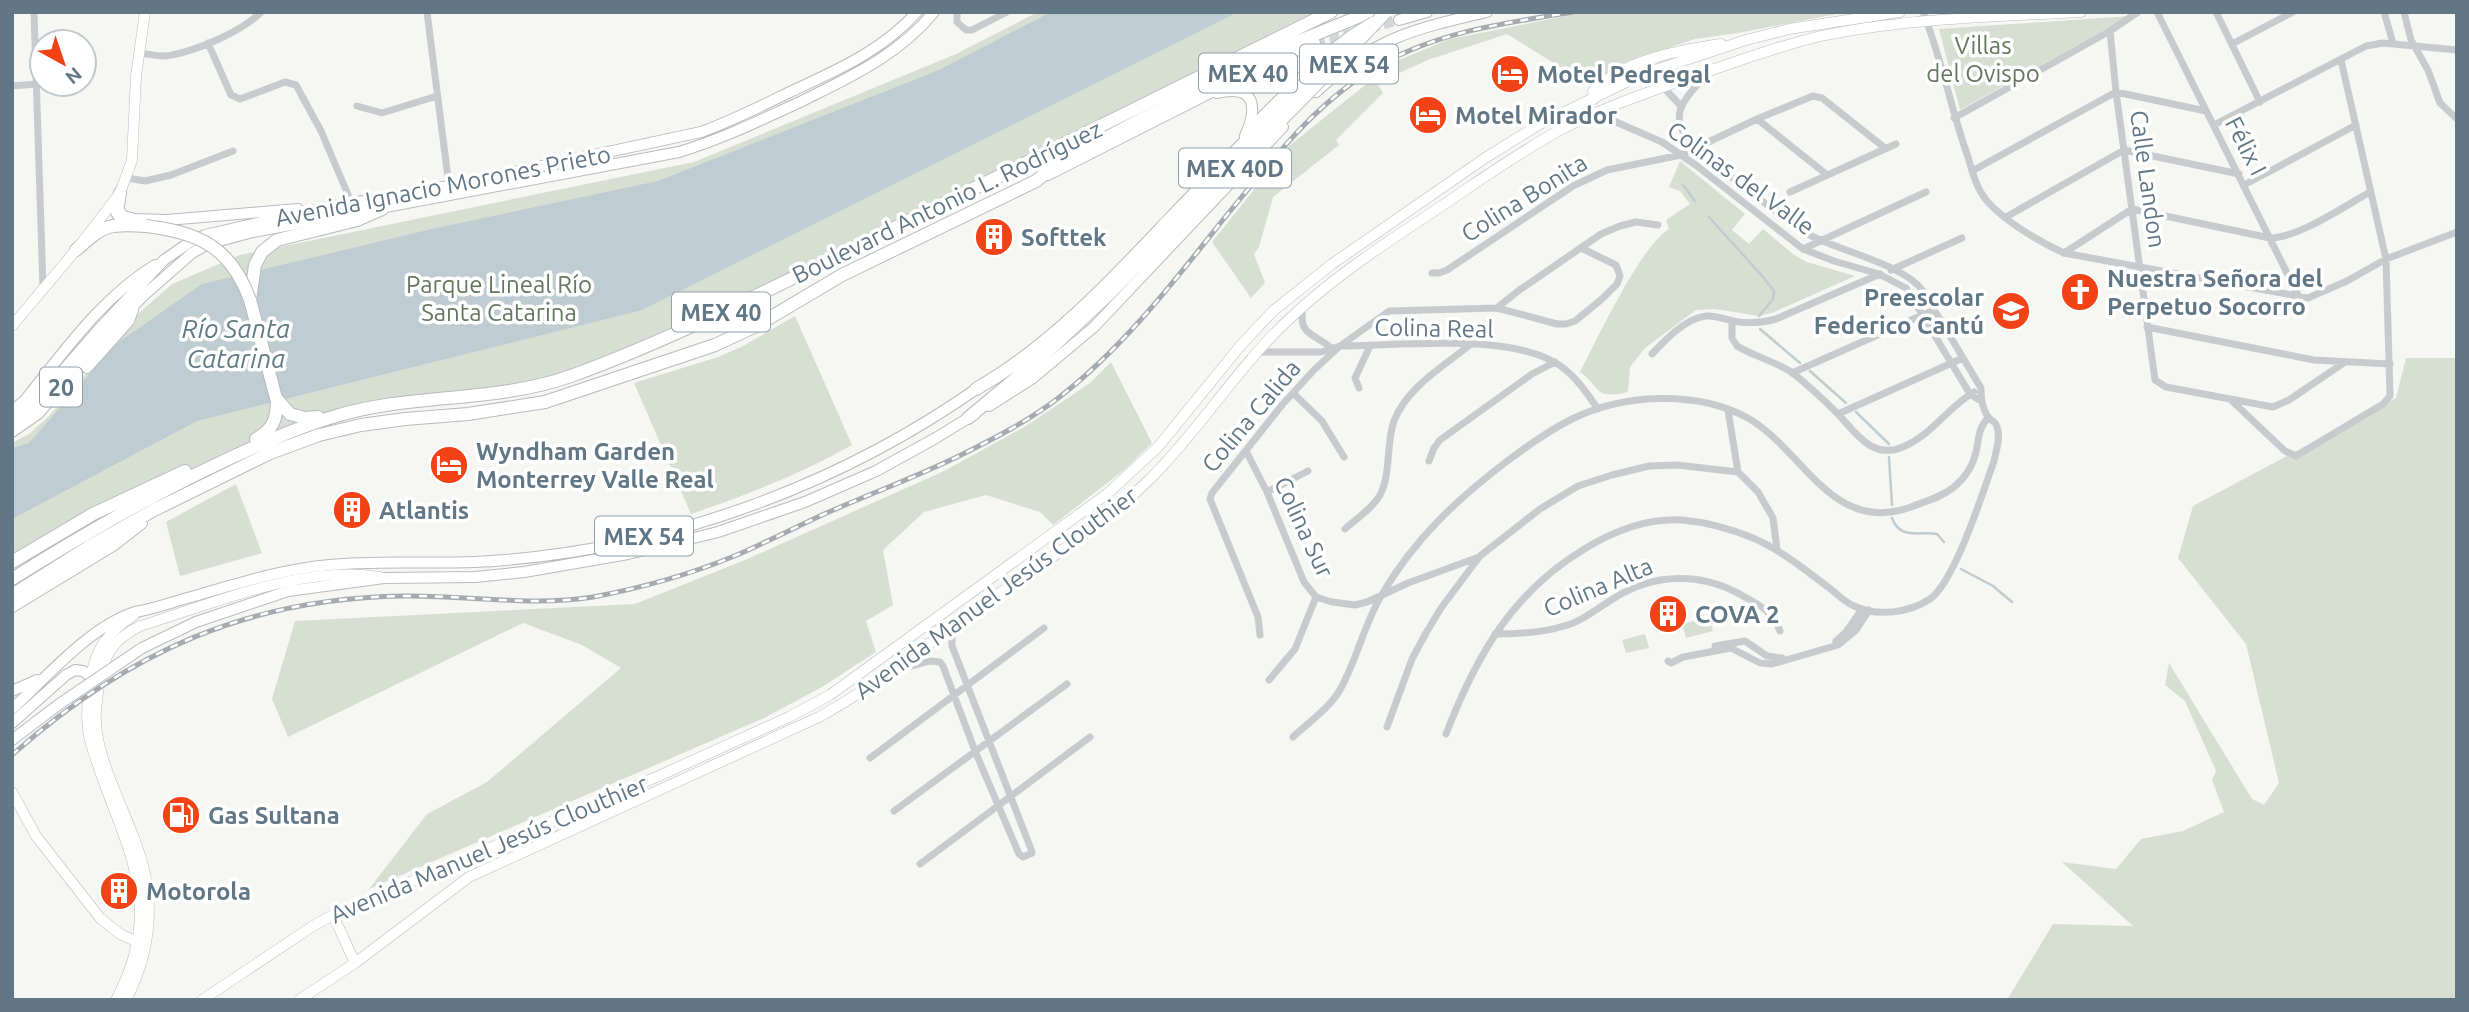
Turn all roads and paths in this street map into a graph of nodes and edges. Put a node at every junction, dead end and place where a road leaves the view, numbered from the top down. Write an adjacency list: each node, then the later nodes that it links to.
1 (145, 12): 30 (street)
2 (261, 12): 24 (street)
3 (427, 12): 36 (street)
4 (917, 12): 63 (main road, Avenida Ignacio Morones Prieto)
5 (934, 12): 70 (main road, Avenida Ignacio Morones Prieto)
6 (957, 12): 7 (street)
7 (1007, 12)
8 (1331, 12): 125 (highway, Boulevard Antonio L. Rodríguez / MEX 40)
9 (1427, 12): 20 (main road)
10 (1487, 12): 126 (main road, MEX 54)
11 (1900, 12): 23 (street, Avenida Manuel Jesús Clouthier)
12 (2081, 12): 21 (street, Avenida Manuel Jesús Clouthier)
13 (2138, 12): 22 (street)
14 (2157, 12): 44 (street, Félix I)
15 (2216, 12): 27 (street)
16 (2293, 12): 27 (street)
17 (2384, 12): 26 (street)
18 (2404, 12): 28 (street)
19 (1371, 13): 61 (highway); 115 (highway, bridge)
20 (1393, 14): 50 (main road, MEX 54, bridge); 126 (highway, MEX 40D, bridge)
21 (1925, 17): 32 (street, Avenida Manuel Jesús Clouthier); 45 (street)
22 (2110, 31): 35 (street, Calle Landon); 45 (street)
23 (1746, 40): 33 (street, Avenida Manuel Jesús Clouthier); 38 (street)
24 (208, 43): 30 (street); 68 (street)
25 (1315, 43): 42 (main road, Boulevard Antonio L. Rodríguez / MEX 40)
26 (2393, 43): 28 (street); 31 (street)
27 (2232, 44): 39 (street)
28 (2413, 45): 29 (street); 47 (street)
29 (2457, 50)
30 (139, 53): 60 (street)
31 (2341, 60): 39 (street); 49 (street)
32 (1710, 71): 34 (street, Avenida Manuel Jesús Clouthier); 41 (street, Colinas del Valle)
33 (1643, 74): 34 (street, Colinas del Valle); 38 (street, Avenida Manuel Jesús Clouthier)
34 (1663, 87): 41 (street, Colinas del Valle); 43 (street, Avenida Manuel Jesús Clouthier)
35 (2116, 92): 44 (street); 54 (street, Calle Landon); 57 (street)
36 (437, 96): 40 (street); 63 (street)
37 (37, 98): 89 (street)
38 (1594, 98): 43 (street); 179 (street, Avenida Manuel Jesús Clouthier)
39 (2260, 102): 48 (street)
40 (357, 106)
41 (1681, 106): 53 (street, Colinas del Valle)
42 (1182, 107): 50 (main road); 61 (main road, Boulevard Antonio L. Rodríguez / MEX 40)
43 (1600, 111): 56 (street, Colinas del Valle); 93 (street, Avenida Manuel Jesús Clouthier)
44 (2206, 111): 48 (street, Félix I)
45 (1954, 118): 57 (street)
46 (1757, 119): 52 (street, Colina Bonita); 53 (street, Colina Bonita); 58 (street)
47 (2457, 119)
48 (2214, 125): 59 (street, Félix I)
49 (2356, 125): 62 (street); 66 (street)
50 (1245, 136): 115 (main road, MEX 54)
51 (1896, 144): 52 (street)
52 (1885, 148): 58 (street)
53 (1695, 149): 56 (street, Colina Bonita); 78 (street, Colinas del Valle)
54 (2124, 150): 59 (street); 71 (street, Calle Landon); 72 (street)
55 (233, 151): 60 (street)
56 (1681, 155): 80 (street, Colinas del Valle); 87 (street, Colina Bonita)
57 (1972, 171): 72 (street)
58 (1826, 174): 64 (street)
59 (2239, 174): 62 (street, Félix I)
60 (127, 178): 67 (street)
61 (1036, 181): 137 (highway, Boulevard Antonio L. Rodríguez / MEX 40)
62 (2244, 185): 77 (street, Félix I)
63 (449, 186): 68 (main road, Avenida Ignacio Morones Prieto)
64 (1790, 192)
65 (1926, 192): 78 (street)
66 (2370, 192): 77 (street); 83 (street)
67 (119, 200): 69 (main road); 73 (highway); 81 (street)
68 (352, 204): 69 (main road, Avenida Ignacio Morones Prieto)
69 (329, 207): 84 (main road, Avenida Ignacio Morones Prieto)
70 (382, 209): 91 (highway); 92 (main road, Avenida Ignacio Morones Prieto)
71 (2132, 209): 77 (street); 82 (street); 86 (street, Calle Landon)
72 (2006, 217): 82 (street)
73 (125, 224): 81 (highway); 91 (highway, bridge)
74 (1658, 225): 79 (street)
75 (2457, 232): 83 (street)
76 (1962, 238): 85 (street)
77 (2270, 238): 90 (street, Félix I)
78 (1817, 241): 80 (street); 85 (street, Colinas del Valle)
79 (1581, 248): 94 (street); 94 (street, Colina Calida)
80 (1803, 249): 88 (street, Colinas del Valle)
81 (76, 250): 89 (street)
82 (2064, 253): 86 (street)
83 (2386, 259): 90 (street); 111 (street)
84 (164, 260): 100 (main road, Avenida Ignacio Morones Prieto); 123 (main road)
85 (1893, 269): 88 (street); 95 (street, Colinas del Valle)
86 (2142, 269): 90 (street); 99 (street, Calle Landon)
87 (1432, 272)
88 (1879, 274): 96 (street, Colinas del Valle); 97 (street)
89 (43, 289): 98 (street)
90 (2299, 297)
91 (250, 300): 118 (highway)
92 (135, 303): 100 (main road, Avenida Ignacio Morones Prieto); 130 (main road)
93 (1303, 307): 104 (street); 105 (street, Avenida Manuel Jesús Clouthier)
94 (1497, 308): 102 (street, Colina Calida)
95 (1934, 310): 96 (street); 107 (street, Colinas del Valle)
96 (1923, 314): 110 (street, Colinas del Valle); 112 (street)
97 (1732, 321): 106 (street); 112 (street)
98 (12, 326)
99 (2147, 327): 109 (street); 120 (street, Calle Landon)
100 (102, 332): 128 (main road, Avenida Ignacio Morones Prieto); 129 (main road, 20)
101 (1471, 344): 103 (street, Colina Real); 108 (street, Colina Real); 138 (street)
102 (1340, 346): 103 (street, Colina Real); 104 (street, Colina Real); 116 (street, Colina Calida)
103 (1370, 346): 113 (street)
104 (1330, 347): 105 (street, Colina Real)
105 (1256, 352): 151 (street, Avenida Manuel Jesús Clouthier)
106 (1652, 354)
107 (1963, 358): 110 (street); 114 (street, Colinas del Valle)
108 (1555, 362): 121 (street, Colina Real); 133 (street)
109 (2345, 362): 111 (street); 120 (street)
110 (1952, 363): 117 (street, Colinas del Valle); 124 (street)
111 (2390, 364): 120 (street)
112 (1793, 373): 124 (street)
113 (1359, 388)
114 (1981, 388): 117 (street); 119 (street)
115 (976, 389): 150 (main road, MEX 54)
116 (1293, 393): 131 (street, Colina Calida); 132 (street)
117 (1970, 394): 119 (street, Colinas del Valle); 124 (street)
118 (276, 398): 125 (highway); 142 (highway)
119 (1981, 401): 127 (street)
120 (2232, 401)
121 (1598, 409): 122 (street); 147 (street)
122 (1728, 410): 127 (street); 135 (street)
123 (12, 411)
124 (1838, 414)
125 (336, 416): 139 (highway, Boulevard Antonio L. Rodríguez / MEX 40)
126 (968, 418): 143 (main road, MEX 54)
127 (1988, 418): 149 (street)
128 (12, 422)
129 (12, 432)
130 (12, 440)
131 (1246, 451): 136 (street, Colina Sur); 155 (street, Colina Calida)
132 (1344, 457)
133 (1429, 461)
134 (1308, 471): 136 (street)
135 (1738, 472): 140 (street); 141 (street)
136 (1266, 492): 146 (street, Colina Sur)
137 (153, 510): 139 (highway, Boulevard Antonio L. Rodríguez / MEX 40); 148 (highway)
138 (1345, 529)
139 (87, 540): 144 (highway, Boulevard Antonio L. Rodríguez / MEX 40); 145 (highway, Boulevard Antonio L. Rodríguez / MEX 40)
140 (1777, 549): 149 (street); 154 (street)
141 (1480, 556): 147 (street, Colina Sur); 166 (street)
142 (12, 562)
143 (384, 578): 170 (main road, MEX 54, bridge); 180 (street)
144 (12, 579)
145 (12, 595)
146 (1316, 597): 147 (street, Colina Sur); 158 (street)
147 (1381, 597): 169 (street)
148 (12, 606)
149 (1865, 609): 149 (street)
150 (144, 610): 156 (main road, MEX 54); 159 (street)
151 (959, 622): 157 (street, Avenida Manuel Jesús Clouthier); 161 (street)
152 (1044, 628): 161 (street)
153 (1780, 631): 154 (street, Colina Alta)
154 (1495, 634): 167 (street)
155 (1261, 635)
156 (57, 667): 162 (main road); 164 (main road, MEX 54)
157 (890, 672): 163 (street); 181 (street, Avenida Manuel Jesús Clouthier)
158 (1269, 680)
159 (91, 682): 165 (main road); 180 (street)
160 (1067, 684): 171 (street)
161 (967, 685): 163 (street); 171 (street)
162 (12, 691)
163 (954, 695): 172 (street); 173 (street)
164 (12, 709)
165 (12, 723)
166 (1387, 727)
167 (1446, 734)
168 (1090, 737): 175 (street)
169 (1293, 737)
170 (12, 740)
171 (989, 741): 172 (street); 175 (street)
172 (975, 751): 176 (street); 177 (street)
173 (870, 758)
174 (12, 792): 180 (street)
175 (1010, 797): 176 (street); 176 (street)
176 (999, 806): 178 (street)
177 (894, 811)
178 (920, 864)
179 (334, 915): 181 (street); 184 (street, Avenida Manuel Jesús Clouthier)
180 (142, 945): 182 (street); 183 (street)
181 (355, 963): 185 (street, Avenida Manuel Jesús Clouthier)
182 (116, 1000)
183 (126, 1000)
184 (202, 1000)
185 (299, 1000)

